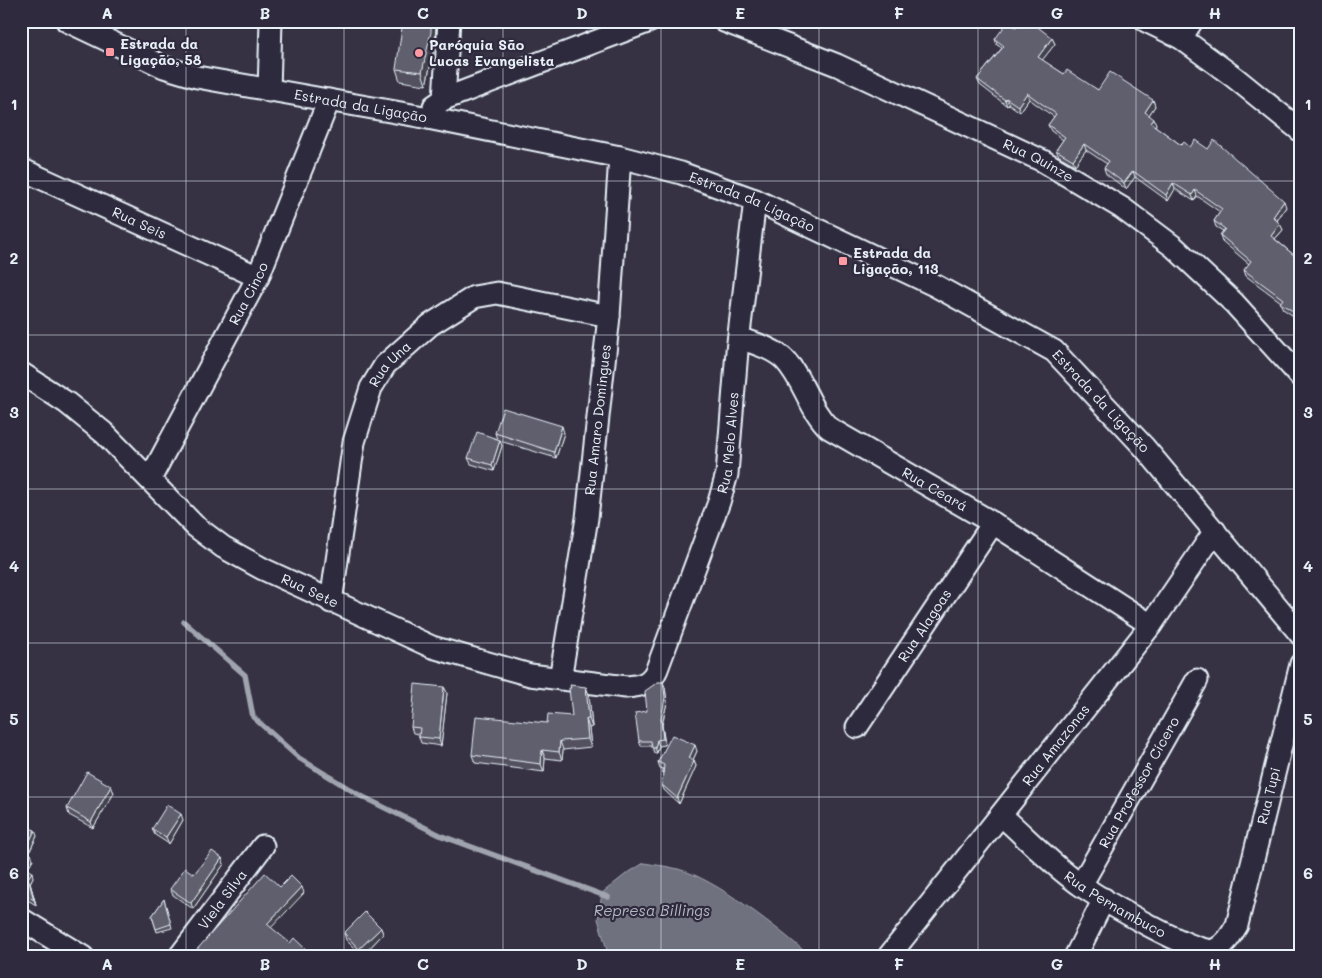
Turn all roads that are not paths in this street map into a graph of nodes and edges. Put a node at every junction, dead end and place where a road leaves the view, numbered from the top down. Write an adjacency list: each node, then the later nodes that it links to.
1 (67, 21): 8 (street, Estrada da Ligação)
2 (271, 21): 10 (street)
3 (449, 21): 11 (street)
4 (650, 21): 7 (street)
5 (724, 21): 22 (street, Rua Quinze)
6 (1146, 21): 9 (street)
7 (618, 27): 11 (street)
8 (102, 30): 10 (street, Estrada da Ligação)
9 (1186, 30): 14 (street)
10 (269, 91): 12 (street, Estrada da Ligação)
11 (444, 99): 13 (street)
12 (329, 100): 13 (street, Estrada da Ligação); 18 (street, Rua Cinco)
13 (418, 116): 15 (street, Estrada da Ligação)
14 (1301, 132)
15 (620, 157): 17 (street, Estrada da Ligação); 19 (street, Rua Amaro Domingues)
16 (21, 169): 18 (street, Rua Seis)
17 (755, 200): 20 (street, Rua Melo Alves); 25 (street, Estrada da Ligação)
18 (258, 277): 23 (street, Rua Cinco)
19 (609, 316): 26 (street, Rua Una); 31 (street, Rua Amaro Domingues)
20 (739, 338): 24 (street, Rua Ceará); 30 (street, Rua Melo Alves)
21 (21, 373): 23 (street, Rua Sete)
22 (1301, 377)
23 (150, 479): 26 (street, Rua Sete)
24 (993, 523): 27 (street, Rua Ceará); 33 (street, Rua Alagoas)
25 (1215, 531): 27 (street, Rua Amazonas); 28 (street, Estrada da Ligação)
26 (331, 602): 31 (street, Rua Sete)
27 (1151, 625): 34 (street, Rua Amazonas)
28 (1301, 635)
29 (1301, 664): 39 (street, Rua Tupi)
30 (654, 675): 31 (street, Rua Sete)
31 (560, 679)
32 (1197, 680): 36 (street, Rua Professor Cícero)
33 (857, 727)
34 (1002, 816): 36 (street, Rua Pernambuco); 41 (street, Rua Amazonas)
35 (263, 846): 40 (street, Viela Silva)
36 (1081, 885): 37 (street, Rua Pernambuco)
37 (1104, 899): 39 (street, Rua Pernambuco); 43 (street)
38 (21, 919): 42 (street)
39 (1237, 925)
40 (180, 954)
41 (890, 956)
42 (83, 957)
43 (1075, 957)

